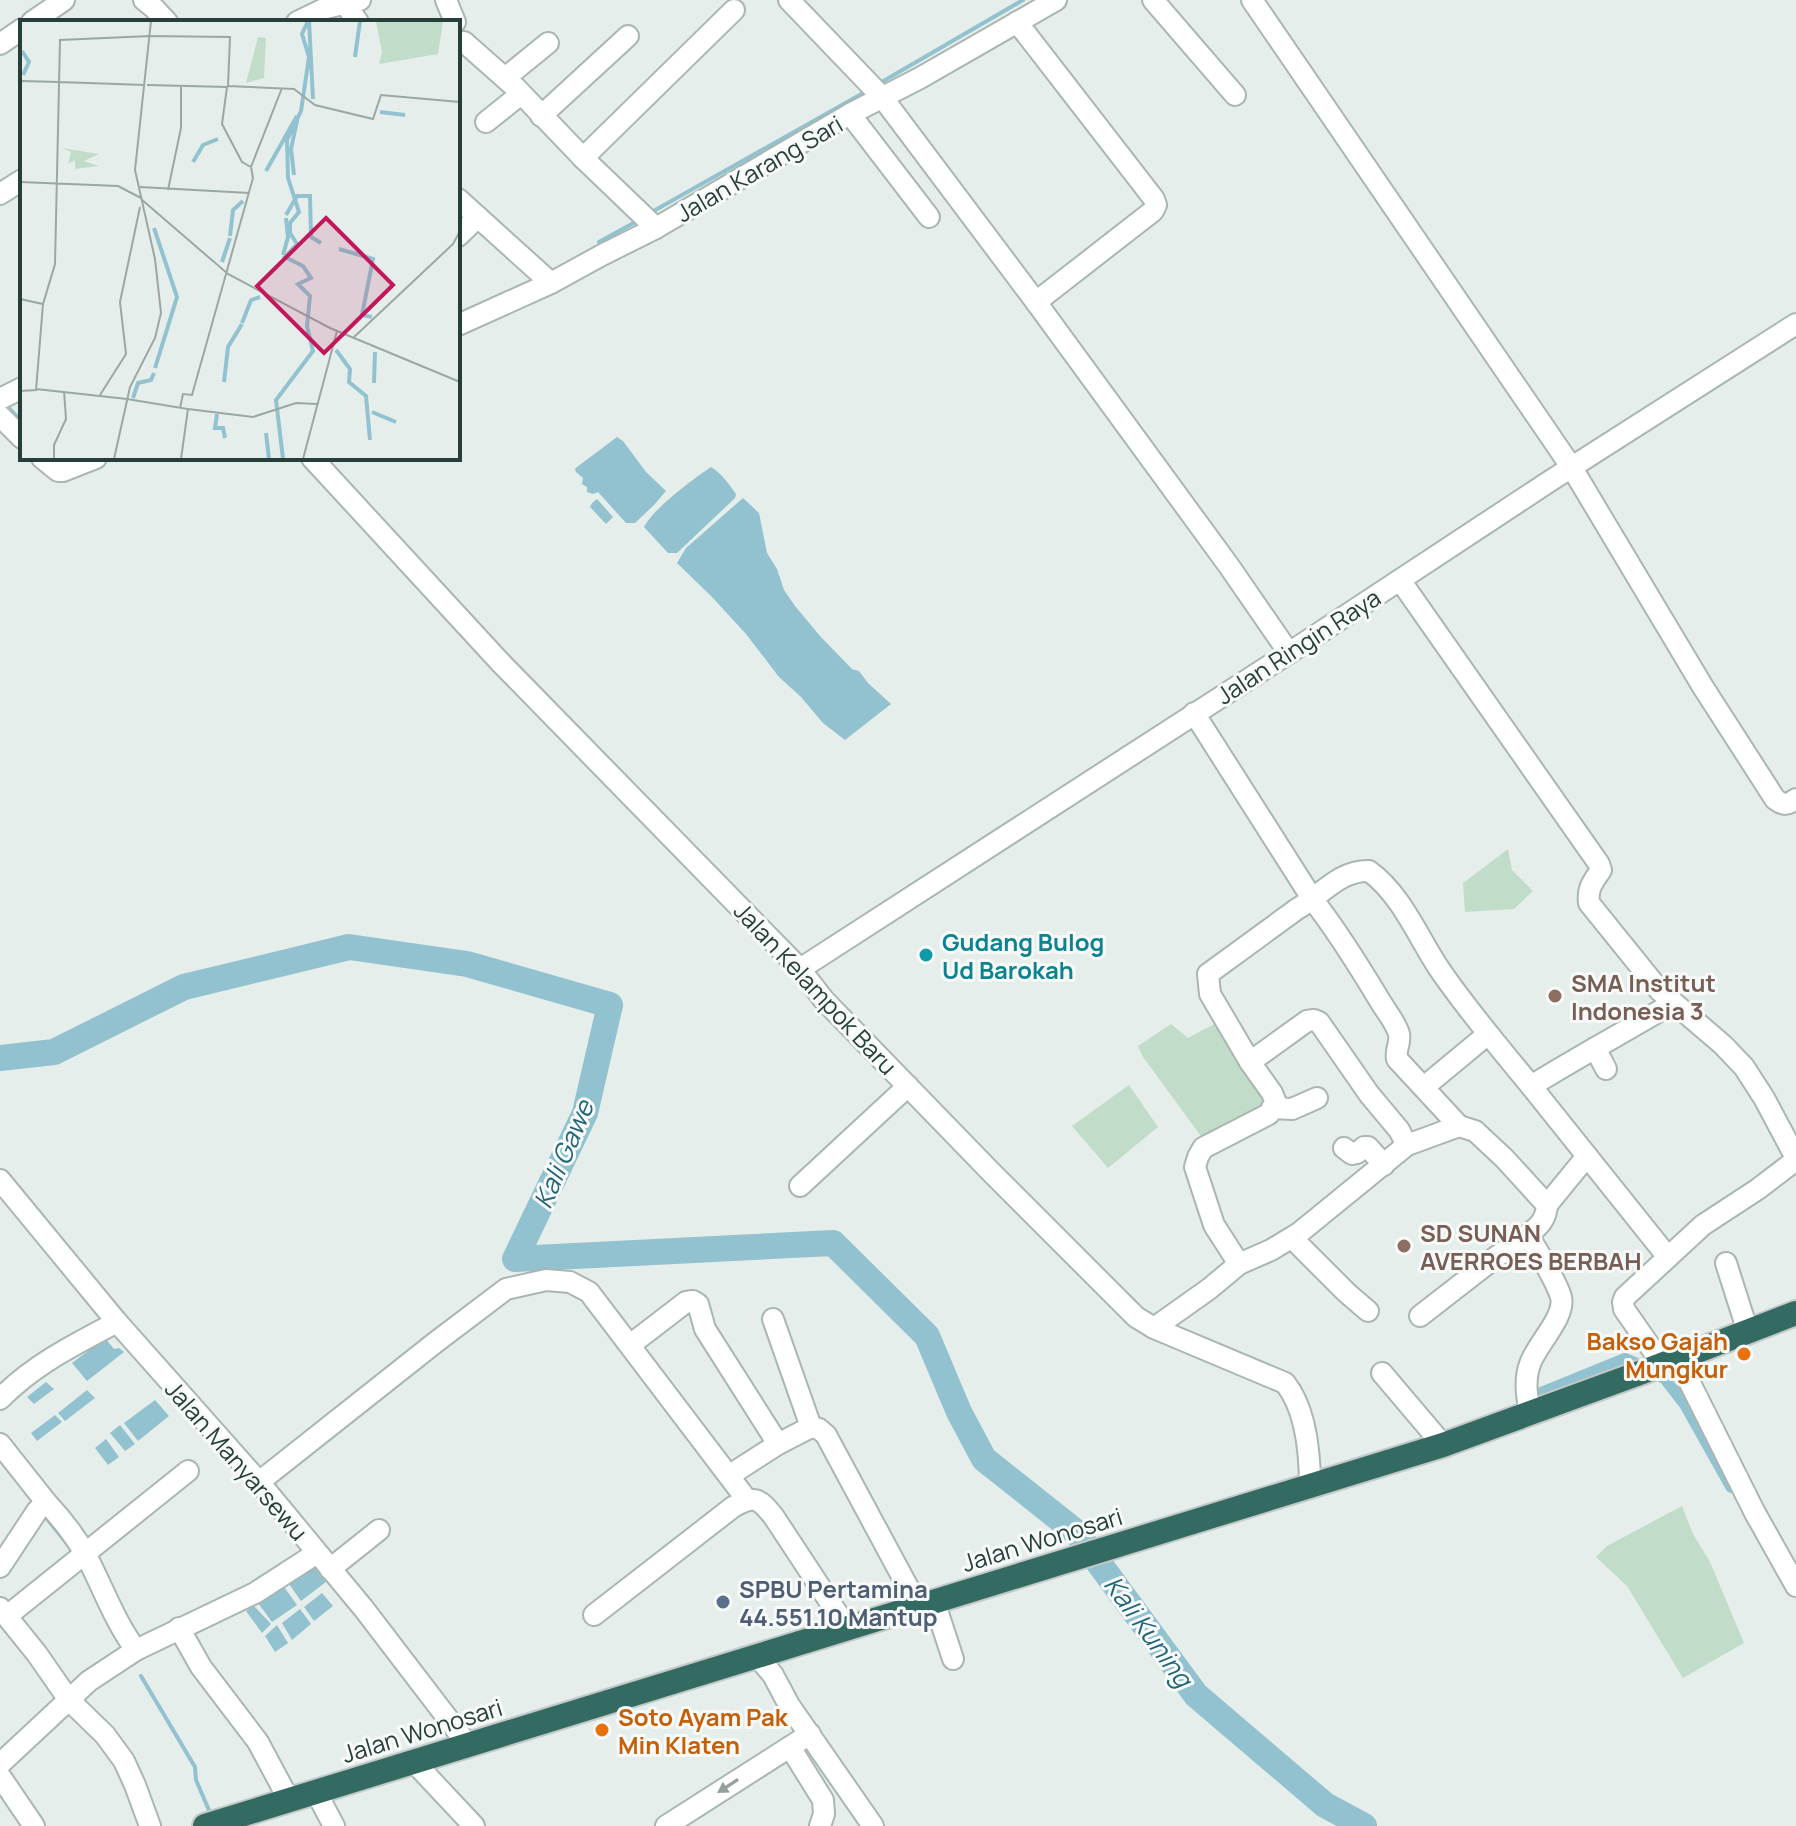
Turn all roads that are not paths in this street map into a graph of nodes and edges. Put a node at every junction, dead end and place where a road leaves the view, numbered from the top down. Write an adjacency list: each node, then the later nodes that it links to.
1 (64, 0): 11 (street)
2 (144, 0): 12 (street)
3 (446, 0): 13 (street)
4 (789, 0): 22 (street)
5 (1056, 0): 14 (street, Jalan Karang Sari)
6 (1153, 0): 23 (street)
7 (1252, 0): 42 (street)
8 (352, 2): 10 (street)
9 (734, 10): 27 (street)
10 (301, 13)
11 (35, 20)
12 (165, 20)
13 (454, 20)
14 (1017, 22): 22 (street, Jalan Karang Sari); 34 (street)
15 (20, 30): 19 (street)
16 (628, 36): 25 (street)
17 (460, 39): 20 (street)
18 (548, 43): 20 (street)
19 (0, 44)
20 (505, 78): 21 (street)
21 (521, 94): 25 (street); 26 (street)
22 (879, 95): 24 (street, Jalan Karang Sari); 34 (street)
23 (1235, 95)
24 (850, 114): 30 (street); 31 (street, Jalan Karang Sari)
25 (541, 116): 27 (street)
26 (486, 122)
27 (583, 158): 31 (street)
28 (460, 201): 29 (street)
29 (478, 217): 32 (street); 33 (street)
30 (929, 217)
31 (647, 220): 33 (street, Jalan Karang Sari)
32 (460, 234)
33 (551, 283): 35 (street, Jalan Karang Sari)
34 (1036, 302): 44 (street)
35 (460, 324)
36 (1796, 324): 42 (street, Jalan Ringin Raya)
37 (6, 396): 38 (street)
38 (20, 433)
39 (44, 460): 40 (street)
40 (91, 460)
41 (314, 460): 48 (street, Jalan Kelampok Baru)
42 (1571, 468): 43 (street, Jalan Ringin Raya); 46 (street)
43 (1400, 580): 44 (street, Jalan Ringin Raya); 49 (street)
44 (1289, 653): 45 (street, Jalan Ringin Raya)
45 (1194, 713): 47 (street); 48 (street, Jalan Ringin Raya)
46 (1796, 799)
47 (1313, 900): 50 (street); 52 (street); 56 (street)
48 (800, 969): 54 (street, Jalan Kelampok Baru)
49 (1673, 1003): 51 (street); 63 (street)
50 (1488, 1034): 55 (street); 56 (street)
51 (1595, 1048): 53 (street); 55 (street)
52 (1250, 1062): 58 (street); 60 (street)
53 (1606, 1069)
54 (908, 1086): 66 (street); 78 (street, Jalan Kelampok Baru)
55 (1531, 1086): 62 (street)
56 (1424, 1087): 59 (street)
57 (1317, 1098): 58 (street)
58 (1272, 1108): 72 (street)
59 (1459, 1126): 60 (street); 67 (street)
60 (1407, 1145): 64 (street)
61 (1344, 1148): 64 (street)
62 (1587, 1156): 67 (street); 70 (street)
63 (1796, 1159): 70 (street)
64 (1384, 1165): 69 (street)
65 (0, 1180): 77 (street, Jalan Manyarsewu)
66 (800, 1186)
67 (1547, 1205): 68 (street)
68 (1528, 1235): 75 (street); 84 (street)
69 (1292, 1238): 72 (street); 73 (street)
70 (1667, 1256): 81 (street)
71 (1726, 1263): 79 (street)
72 (1239, 1264): 78 (street)
73 (1368, 1311)
74 (1796, 1313): 79 (highway, Jalan Wonosari)
75 (1420, 1316)
76 (773, 1319): 85 (street)
77 (117, 1322): 83 (street); 91 (street, Jalan Manyarsewu)
78 (1154, 1328): 92 (street, Jalan Kelampok Baru)
79 (1748, 1332): 81 (highway, Jalan Wonosari)
80 (630, 1345): 87 (street); 90 (street); 91 (street)
81 (1659, 1366): 84 (highway, Jalan Wonosari); 99 (street)
82 (1382, 1373): 88 (street)
83 (0, 1399)
84 (1530, 1414): 88 (highway, Jalan Wonosari)
85 (811, 1427): 87 (street); 100 (street)
86 (0, 1444): 94 (street)
87 (778, 1444): 90 (street)
88 (1443, 1445): 92 (highway, Jalan Wonosari)
89 (188, 1471): 96 (street)
90 (730, 1475): 93 (street)
91 (259, 1482): 97 (street, Jalan Manyarsewu)
92 (1310, 1487): 100 (highway, Jalan Wonosari)
93 (747, 1500): 102 (street); 104 (street)
94 (42, 1506): 96 (street); 98 (street)
95 (379, 1530): 97 (street)
96 (85, 1554): 101 (street); 105 (street)
97 (324, 1561): 103 (street); 110 (street, Jalan Manyarsewu)
98 (0, 1567)
99 (1796, 1586)
100 (926, 1604): 104 (highway, Jalan Wonosari); 107 (street)
101 (3, 1612): 108 (street)
102 (594, 1615)
103 (179, 1628): 105 (street); 116 (street)
104 (847, 1628): 106 (highway, Jalan Wonosari)
105 (131, 1654): 108 (street)
106 (757, 1656): 109 (street); 110 (highway, Jalan Wonosari)
107 (953, 1659)
108 (69, 1700): 113 (street); 119 (street)
109 (810, 1734): 111 (street); 125 (street)
110 (468, 1745): 112 (highway, Jalan Wonosari)
111 (790, 1747): 123 (street, one-way to 123); 124 (street)
112 (414, 1762): 115 (highway, Jalan Wonosari); 122 (street)
113 (0, 1764)
114 (4, 1789): 118 (street)
115 (316, 1792): 116 (highway, Jalan Wonosari); 121 (street)
116 (289, 1800): 117 (highway, Jalan Wonosari)
117 (232, 1822): 120 (highway, Jalan Wonosari)
118 (34, 1826)
119 (150, 1826)
120 (206, 1826)
121 (334, 1826)
122 (474, 1826)
123 (666, 1826)
124 (820, 1826)
125 (873, 1826)

